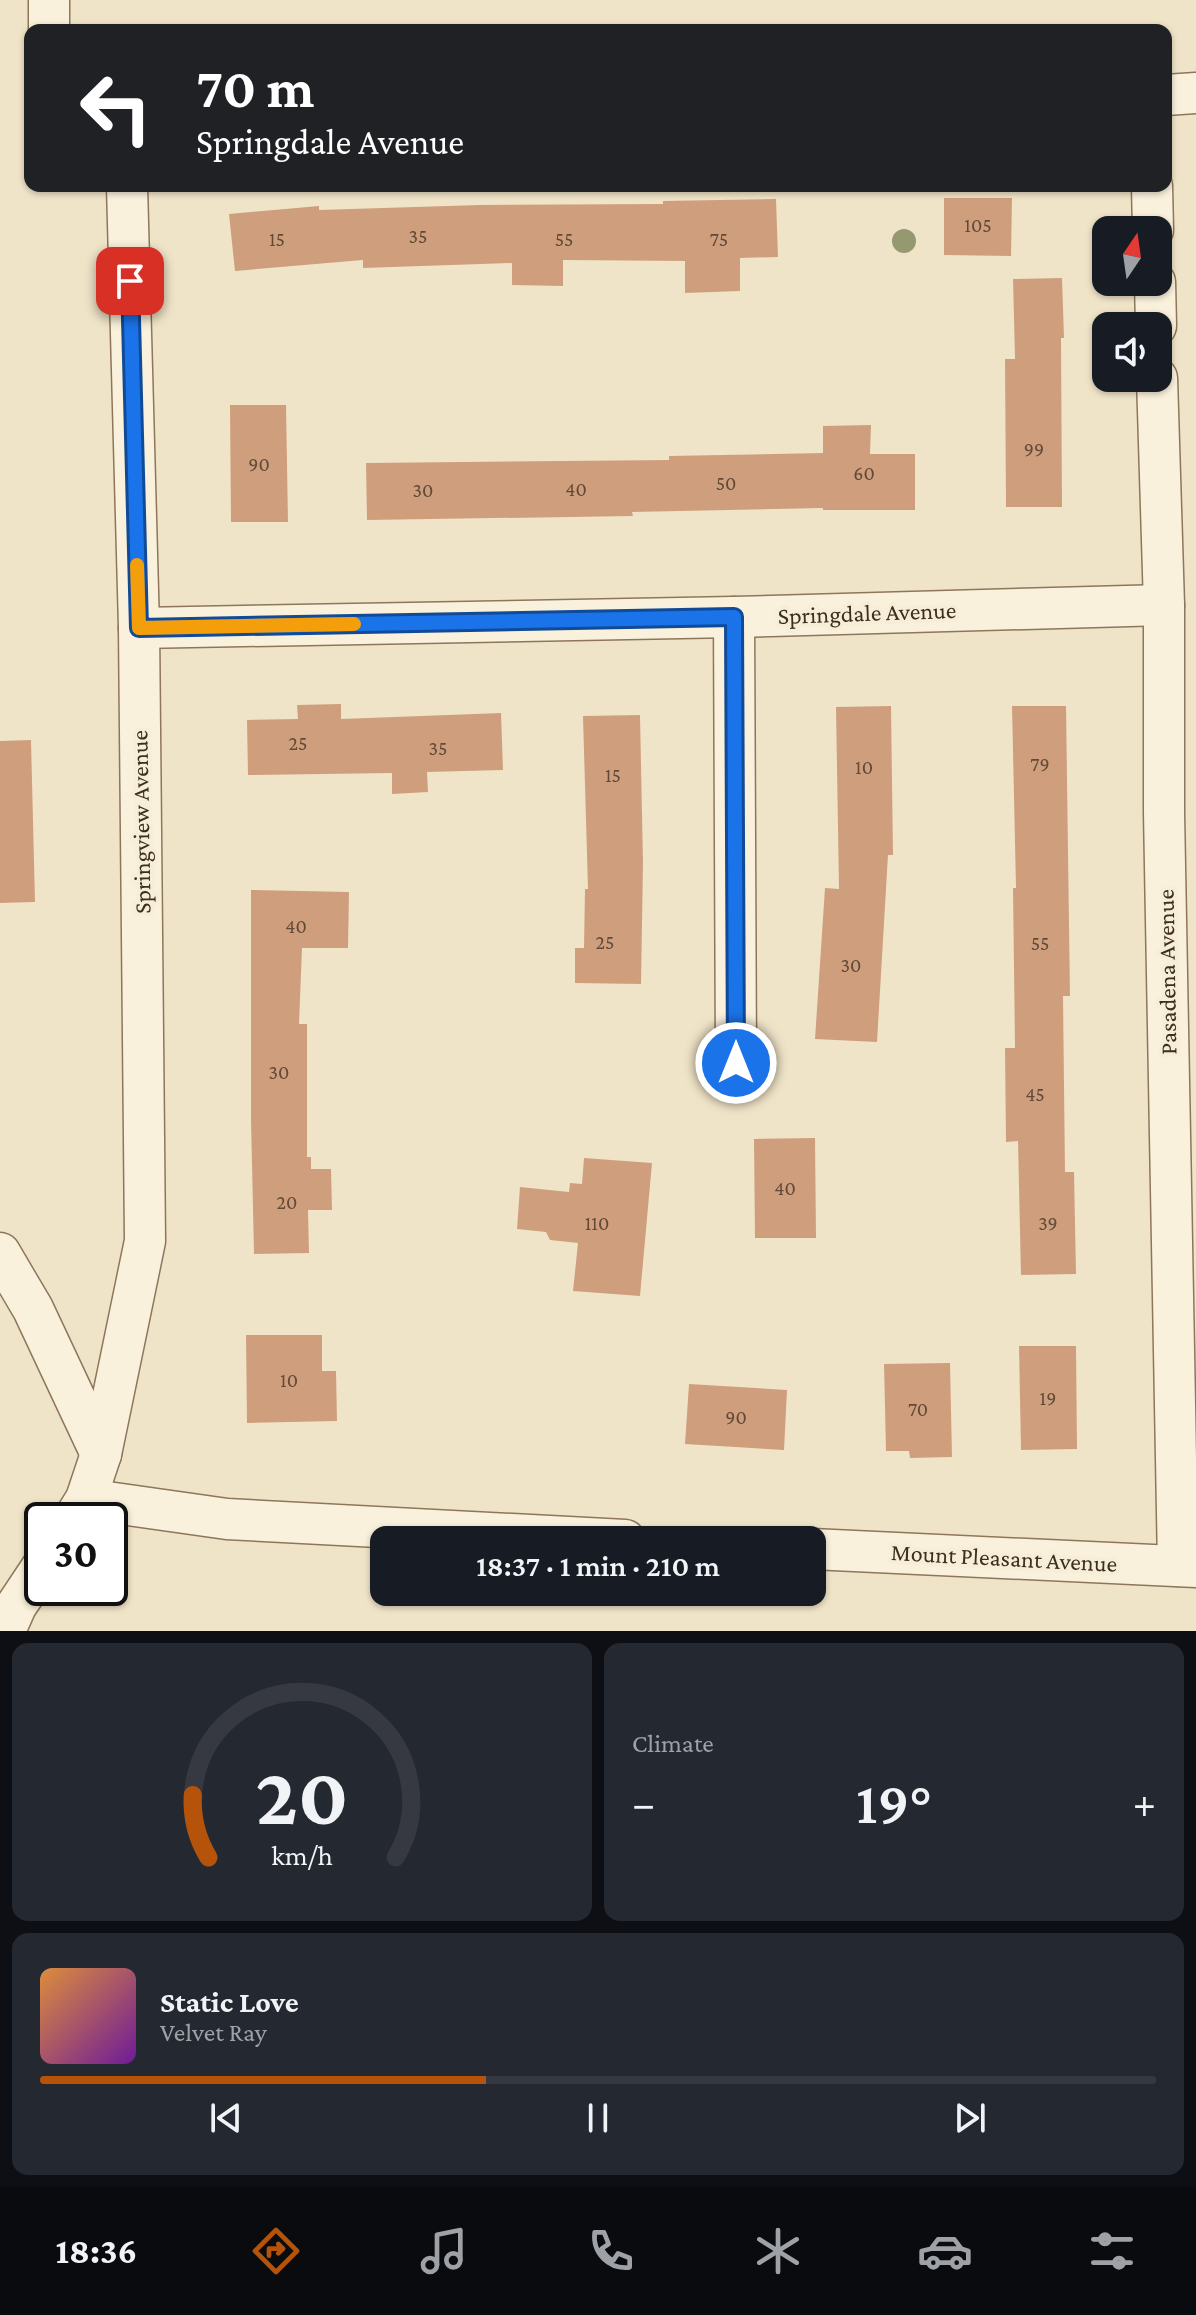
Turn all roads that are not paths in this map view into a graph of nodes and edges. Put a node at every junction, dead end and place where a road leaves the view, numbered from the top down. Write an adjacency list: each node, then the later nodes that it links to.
1 (49, 0): 2 (street)
2 (49, 24)
3 (1196, 93): 4 (street)
4 (1172, 95)
5 (127, 192): 11 (street, Springview Avenue)
6 (1152, 192): 7 (street)
7 (1153, 216)
8 (1157, 392): 9 (street, Pasadena Avenue)
9 (1164, 605): 10 (street, Springdale Avenue); 19 (street, Pasadena Avenue)
10 (734, 617): 11 (street, Springdale Avenue); 12 (street)
11 (139, 628): 14 (street, Springview Avenue)
12 (736, 1063)
13 (0, 1253): 14 (street)
14 (101, 1454): 15 (street)
15 (82, 1502)
16 (128, 1513): 17 (street)
17 (370, 1527)
18 (826, 1550): 19 (street, Mount Pleasant Avenue)
19 (1187, 1566)
20 (24, 1594): 21 (street)
21 (5, 1631)

